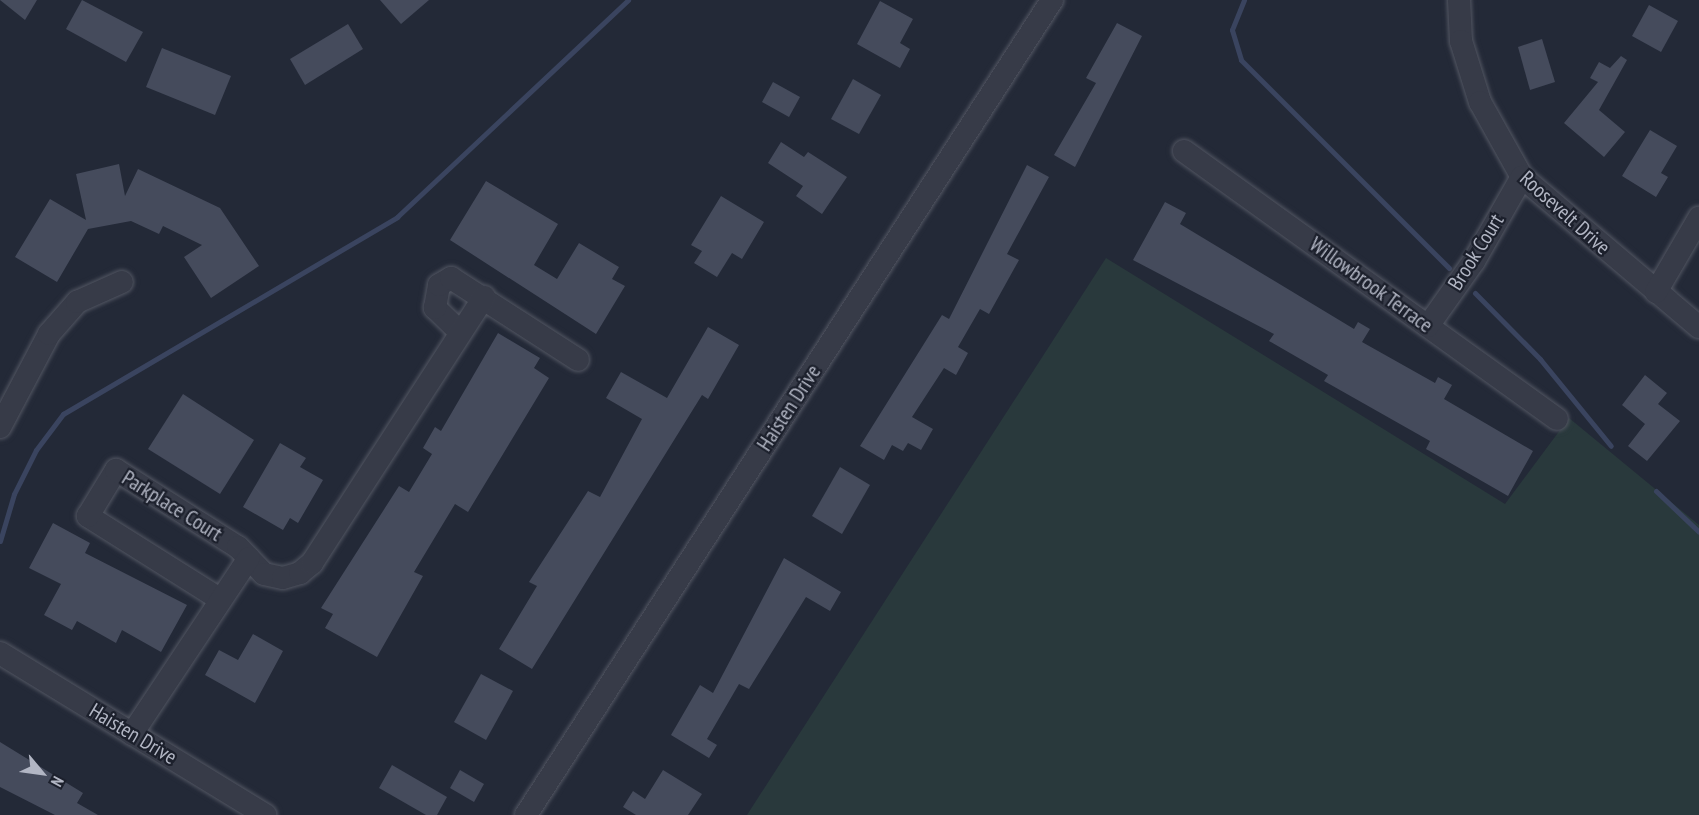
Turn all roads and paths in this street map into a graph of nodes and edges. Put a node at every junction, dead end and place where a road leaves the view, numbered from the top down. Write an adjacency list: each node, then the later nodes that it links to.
1 (1052, 0): 20 (street, Haisten Drive)
2 (1459, 0): 4 (street, Roosevelt Drive)
3 (1184, 151): 9 (street, Willowbrook Terrace)
4 (1522, 177): 7 (street, Roosevelt Drive); 9 (street, Brook Court)
5 (1699, 218): 7 (street)
6 (122, 282): 14 (street)
7 (1656, 292): 10 (street, Roosevelt Drive)
8 (484, 297): 11 (street, Parkplace Court); 11 (street); 12 (street)
9 (1428, 326): 13 (street, Willowbrook Terrace)
10 (1699, 327)
11 (460, 332): 15 (street, Parkplace Court)
12 (578, 360)
13 (1557, 419)
14 (0, 427)
15 (249, 558): 16 (street); 16 (street, Parkplace Court)
16 (218, 598): 18 (street)
17 (0, 653): 18 (street, Haisten Drive)
18 (132, 734): 19 (street, Haisten Drive)
19 (265, 815)
20 (526, 815)

